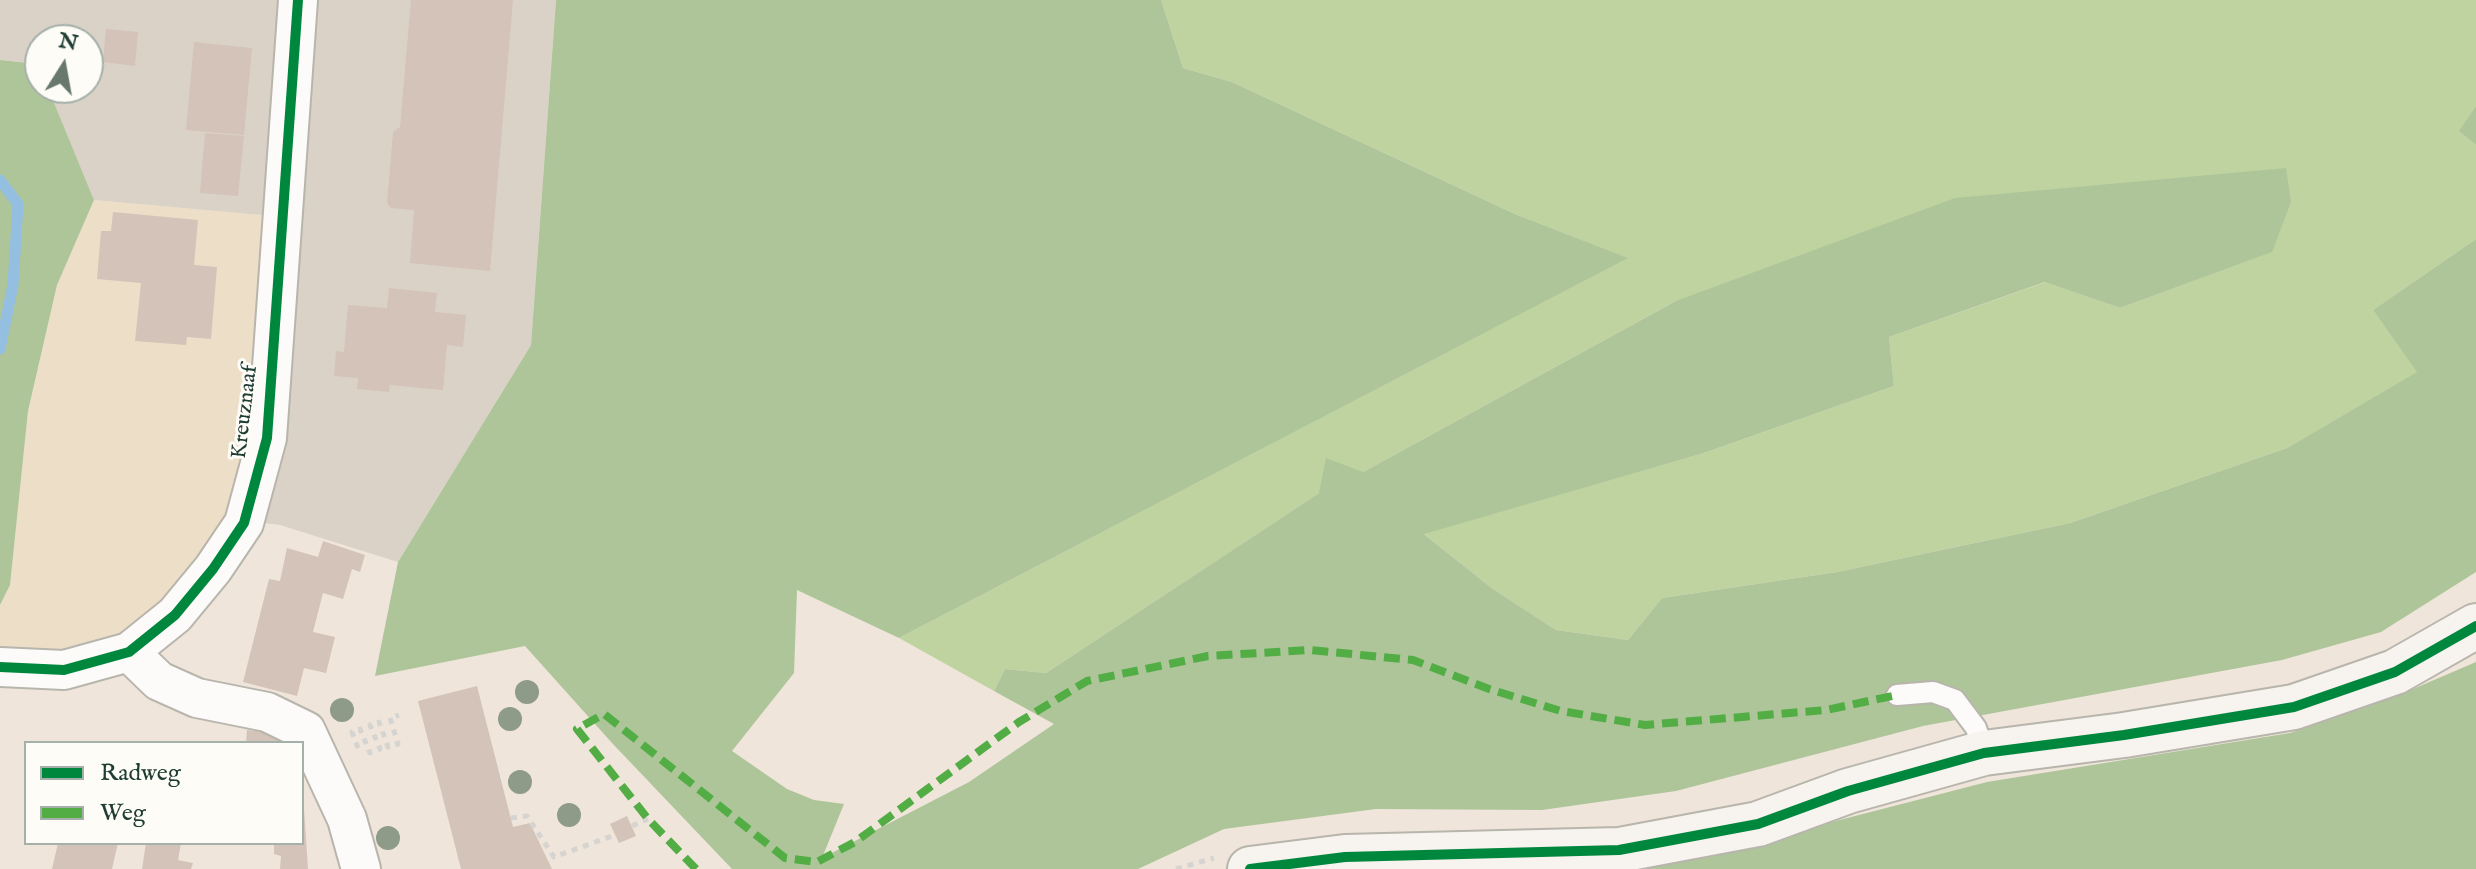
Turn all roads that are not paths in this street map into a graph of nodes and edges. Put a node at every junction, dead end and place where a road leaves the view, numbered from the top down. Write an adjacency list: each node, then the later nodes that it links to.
1 (298, 0): 3 (street, Kreuznaaf)
2 (312, 224): 3 (street)
3 (279, 268): 5 (street, Kreuznaaf)
4 (2476, 626): 8 (street)
5 (129, 652): 6 (street, Kreuznaaf); 10 (street)
6 (0, 667)
7 (1897, 695): 8 (lane)
8 (1984, 753): 9 (street)
9 (1234, 863)
10 (361, 869)

